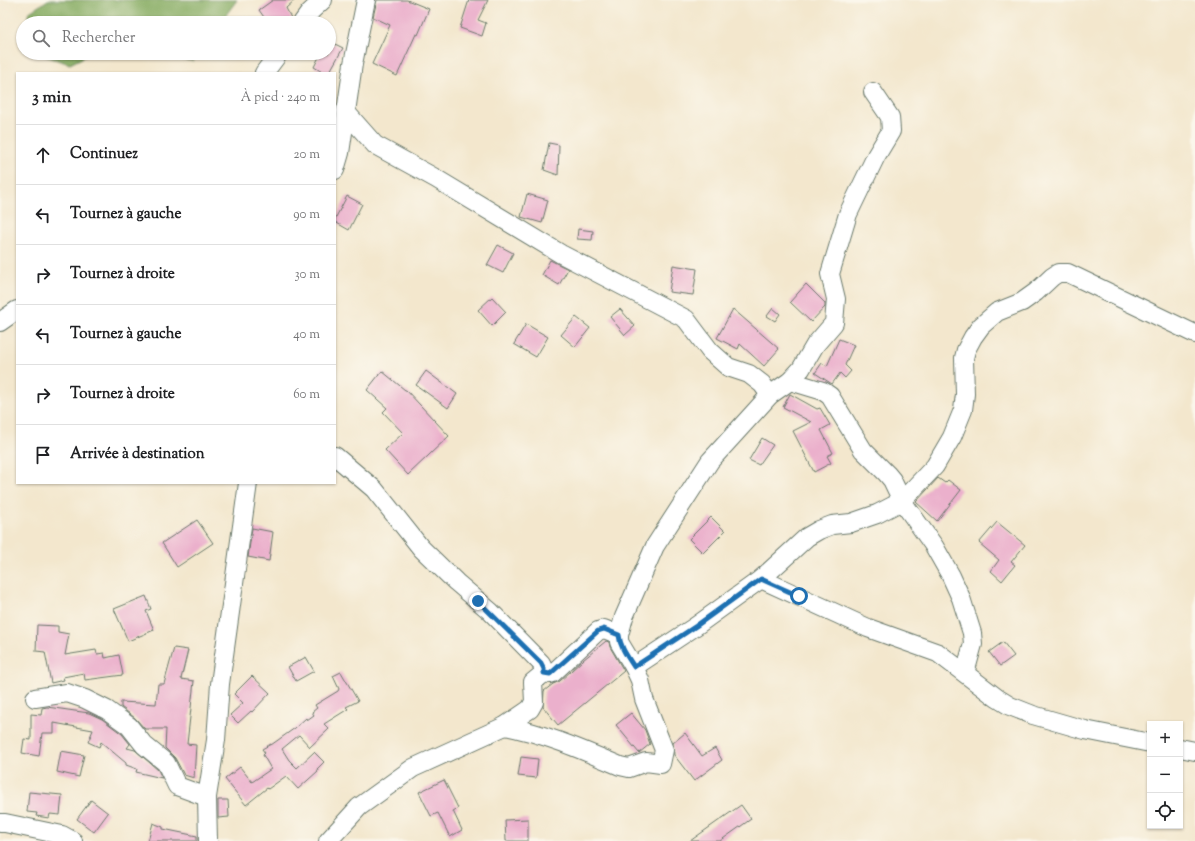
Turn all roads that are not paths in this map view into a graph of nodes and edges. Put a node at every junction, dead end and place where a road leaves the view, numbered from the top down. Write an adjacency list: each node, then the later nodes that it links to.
1 (323, 0): 3 (street)
2 (366, 0): 7 (street)
3 (307, 16)
4 (274, 60): 5 (street)
5 (265, 72)
6 (873, 92): 12 (street)
7 (345, 111): 8 (street); 13 (street)
8 (336, 167)
9 (16, 311): 10 (street)
10 (0, 322)
11 (1195, 334): 16 (street)
12 (790, 381): 13 (street); 16 (street)
13 (770, 395): 18 (street)
14 (336, 457): 20 (street)
15 (248, 484): 27 (street)
16 (902, 501): 17 (street); 21 (street)
17 (761, 579): 19 (street); 21 (street)
18 (619, 635): 19 (street); 20 (street)
19 (634, 667): 23 (street)
20 (544, 673): 23 (street)
21 (964, 673): 24 (street)
22 (35, 698): 27 (street)
23 (506, 726): 28 (street)
24 (1147, 742)
25 (1183, 749): 26 (street)
26 (1195, 751)
27 (207, 797): 31 (street)
28 (359, 807): 32 (street); 33 (street)
29 (0, 823): 30 (street)
30 (73, 841)
31 (208, 841)
32 (328, 841)
33 (338, 841)

